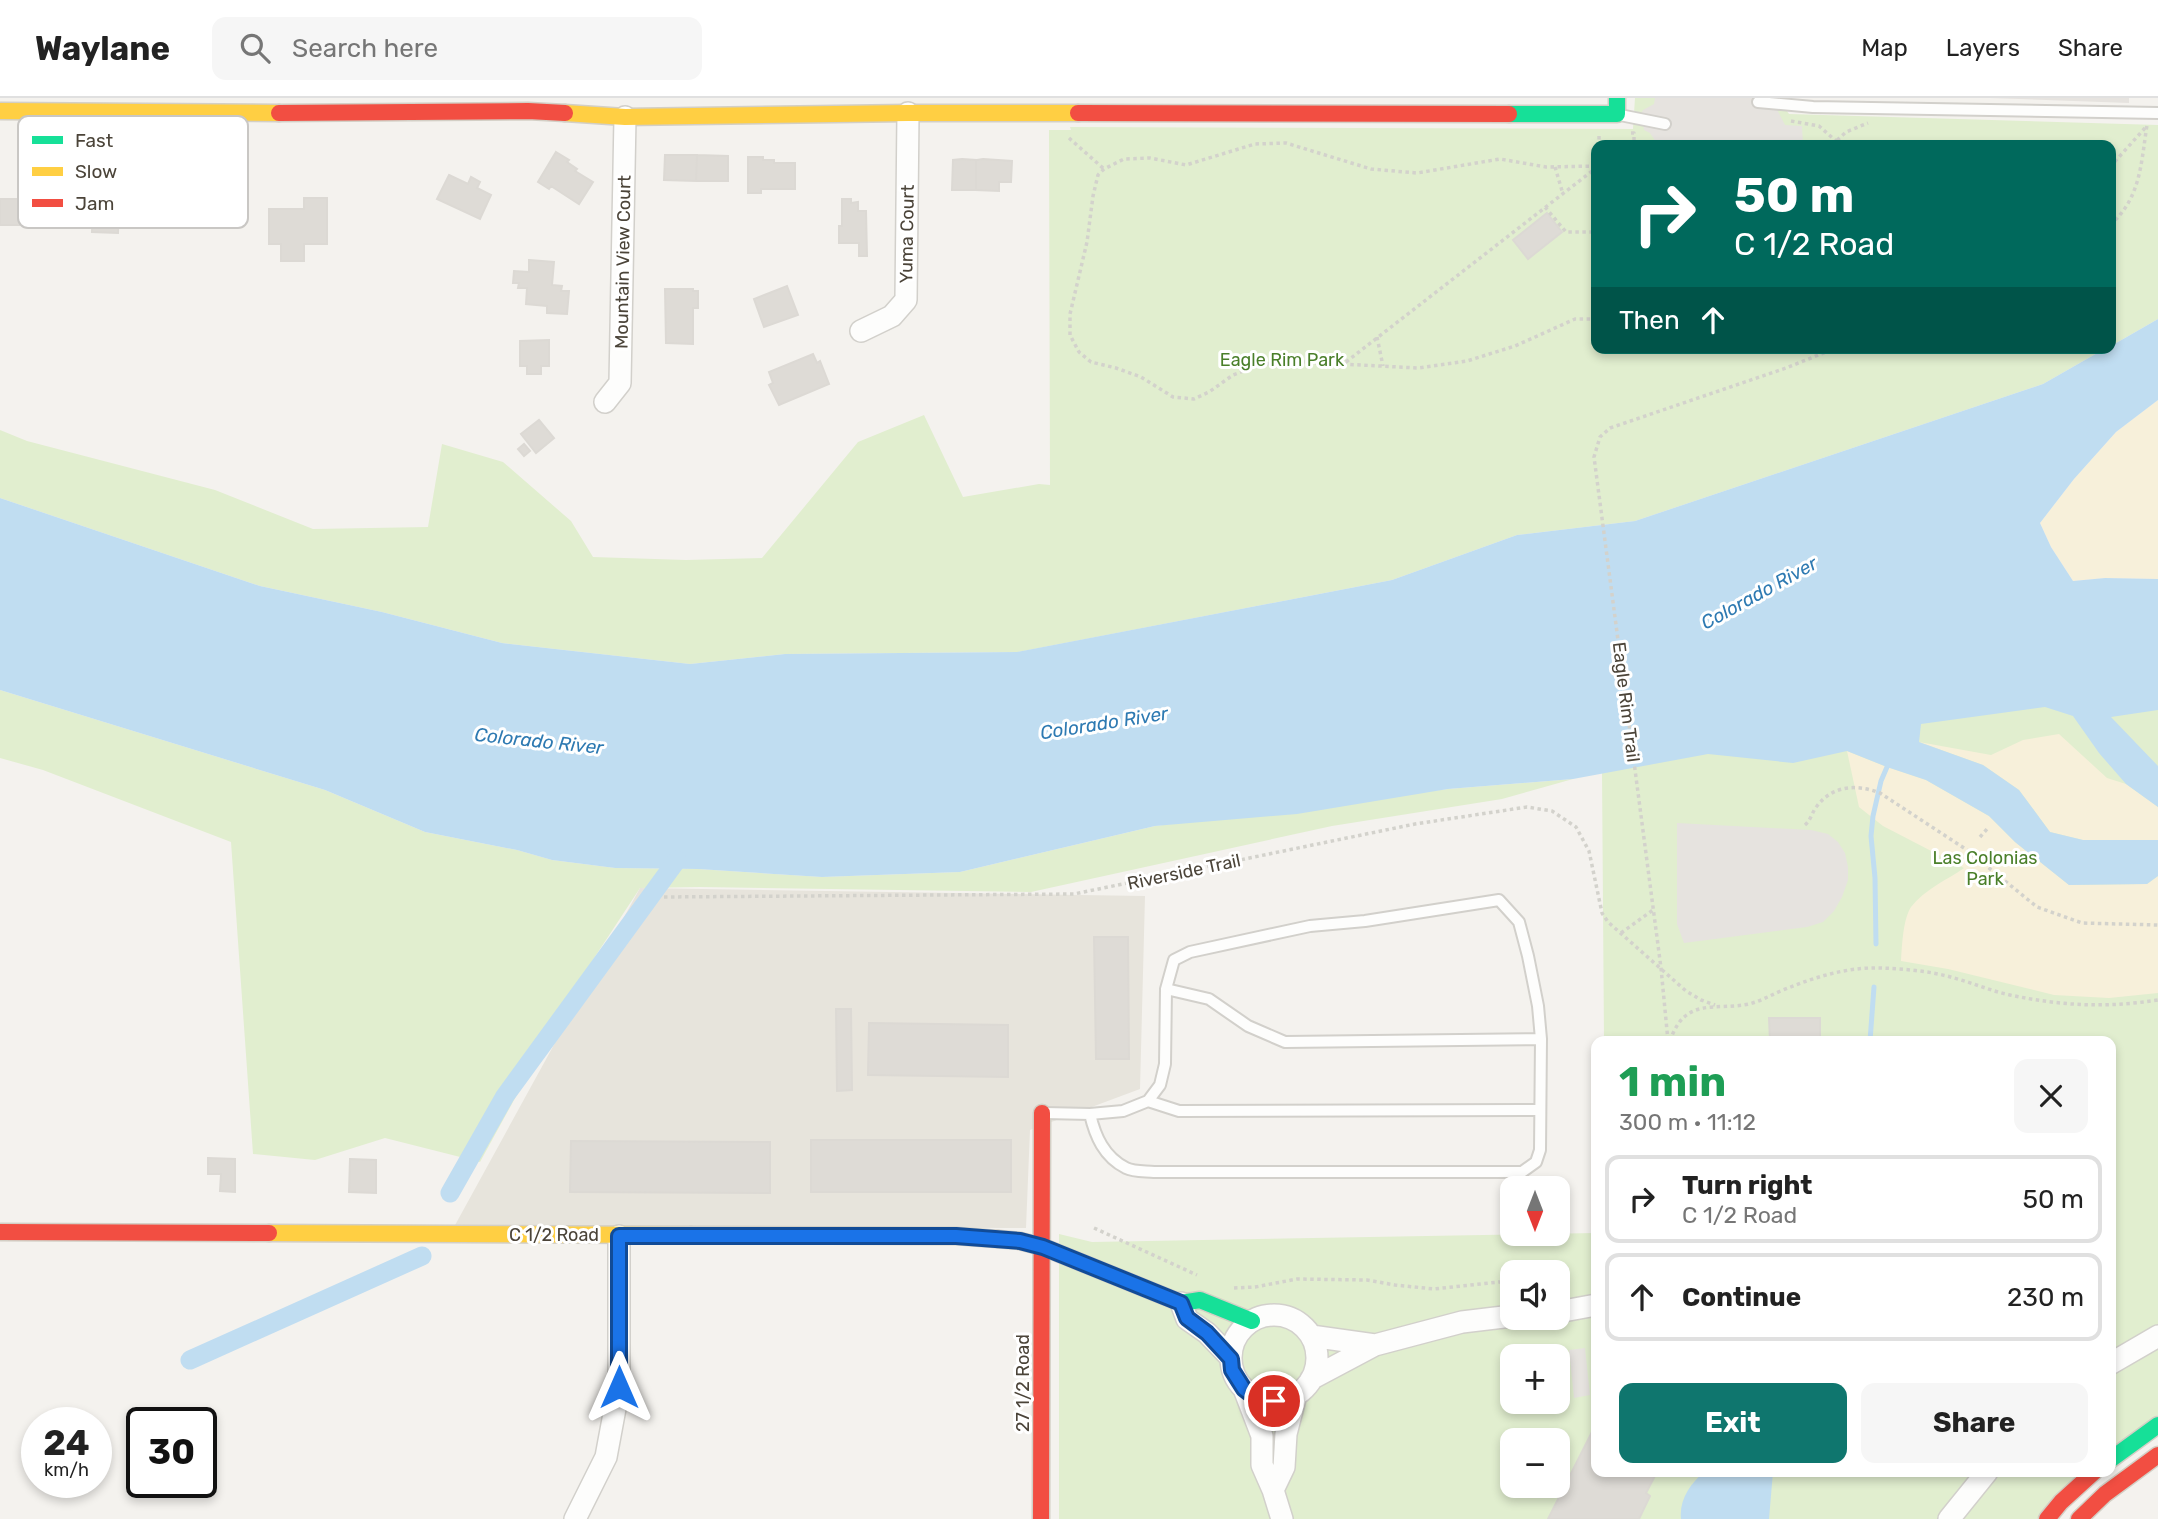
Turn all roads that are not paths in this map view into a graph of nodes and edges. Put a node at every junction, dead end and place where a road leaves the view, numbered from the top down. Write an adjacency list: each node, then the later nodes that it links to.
1 (1758, 102): 7 (lane)
2 (527, 105): 5 (street); 8 (street)
3 (756, 106): 6 (street); 8 (street)
4 (1617, 106): 6 (street); 9 (lane)
5 (0, 111)
6 (908, 113): 10 (street, Yuma Court)
7 (2158, 113)
8 (625, 117): 11 (street, Mountain View Court)
9 (1665, 124)
10 (861, 331)
11 (606, 402)
12 (1166, 989): 13 (lane); 13 (lane); 14 (lane)
13 (1541, 1039): 15 (lane)
14 (1148, 1101): 15 (lane); 17 (lane)
15 (1540, 1110): 17 (lane)
16 (1042, 1113): 17 (lane); 20 (street, 27 1/2 Road)
17 (1090, 1114)
18 (0, 1233): 19 (street, C 1/2 Road)
19 (619, 1236): 20 (street, C 1/2 Road); 40 (street)
20 (1043, 1247): 21 (street, C 1/2 Road); 41 (street, 27 1/2 Road)
21 (1181, 1303): 25 (street, C 1/2 Road); 29 (street, C 1/2 Road)
22 (1591, 1306): 23 (street)
23 (1570, 1310)
24 (1500, 1318): 28 (street)
25 (1252, 1321): 26 (street); 29 (street)
26 (1311, 1336): 28 (street); 31 (street)
27 (2158, 1336): 30 (street)
28 (1375, 1345): 31 (street)
29 (1231, 1359): 32 (street)
30 (2116, 1360)
31 (1311, 1379): 33 (street)
32 (1244, 1389): 33 (street); 39 (street)
33 (1296, 1395): 39 (street)
34 (2158, 1425): 36 (street)
35 (2158, 1455): 45 (street)
36 (2116, 1456)
37 (1983, 1477): 43 (street)
38 (2088, 1477): 44 (street)
39 (1273, 1490): 42 (street)
40 (575, 1519)
41 (1041, 1519)
42 (1282, 1519)
43 (1949, 1519)
44 (2047, 1519)
45 (2079, 1519)

